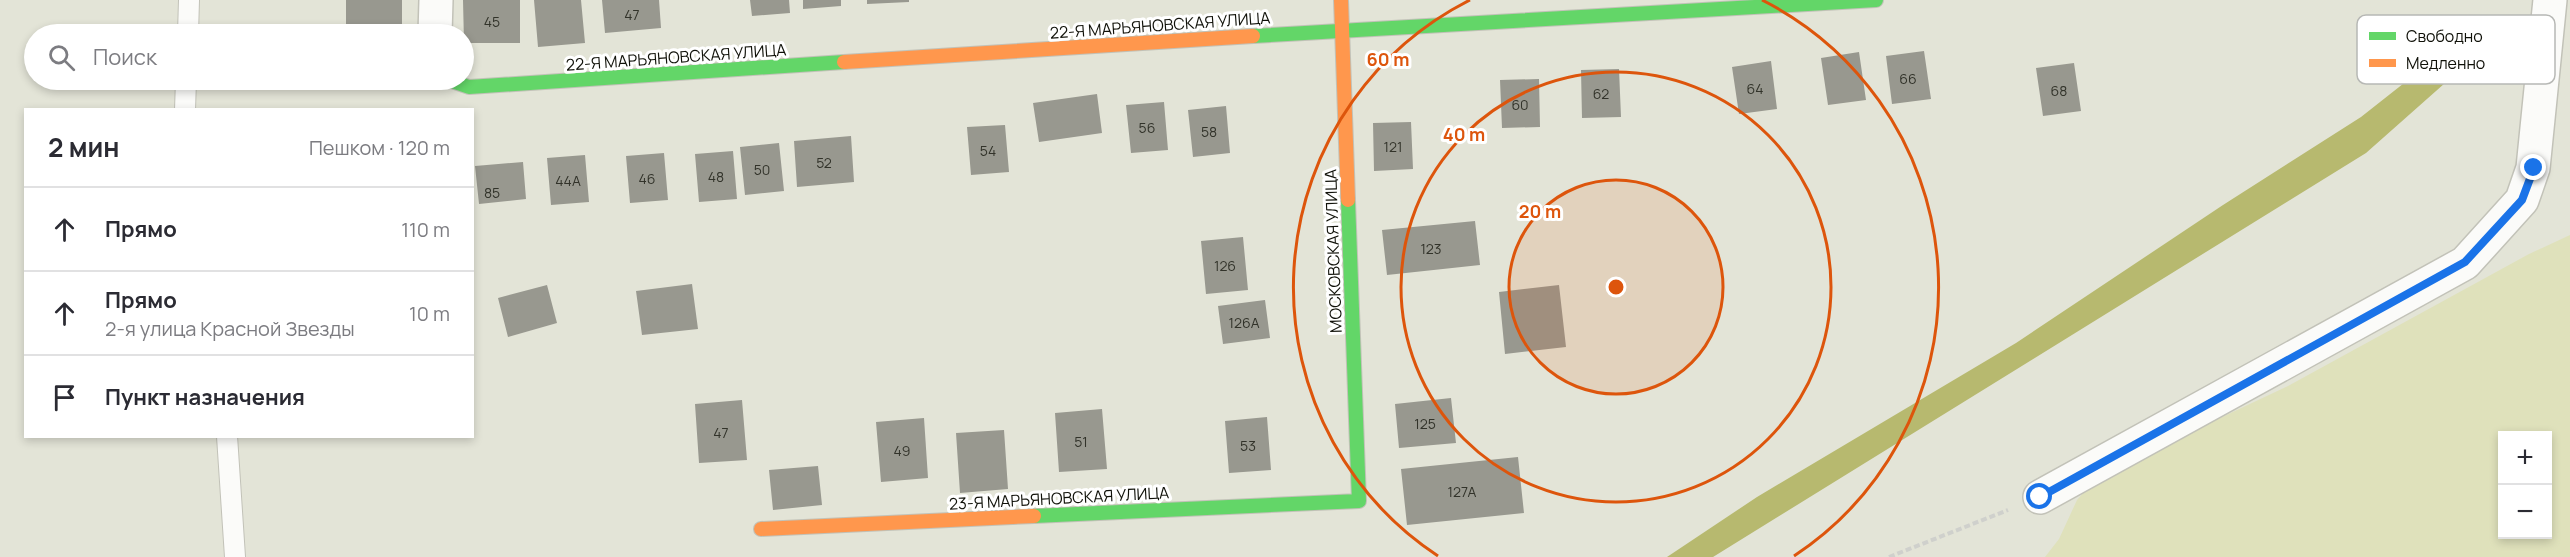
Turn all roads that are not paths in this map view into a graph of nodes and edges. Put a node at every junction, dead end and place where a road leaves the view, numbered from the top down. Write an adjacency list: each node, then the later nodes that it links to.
1 (189, 0): 7 (lane)
2 (436, 0): 8 (street)
3 (1341, 0): 9 (street, МОСКОВСКАЯ УЛИЦА)
4 (1876, 0): 9 (street, 22-Я МАРЬЯНОВСКАЯ УЛИЦА)
5 (2550, 0): 6 (street)
6 (2549, 15)
7 (188, 24)
8 (435, 24)
9 (1341, 30): 11 (street, 22-Я МАРЬЯНОВСКАЯ УЛИЦА); 16 (street, МОСКОВСКАЯ УЛИЦА)
10 (2542, 84): 15 (street)
11 (474, 87)
12 (186, 90): 13 (lane)
13 (185, 108)
14 (227, 438): 18 (lane)
15 (2040, 497)
16 (1359, 501): 17 (street, 23-Я МАРЬЯНОВСКАЯ УЛИЦА)
17 (762, 529)
18 (235, 557)

